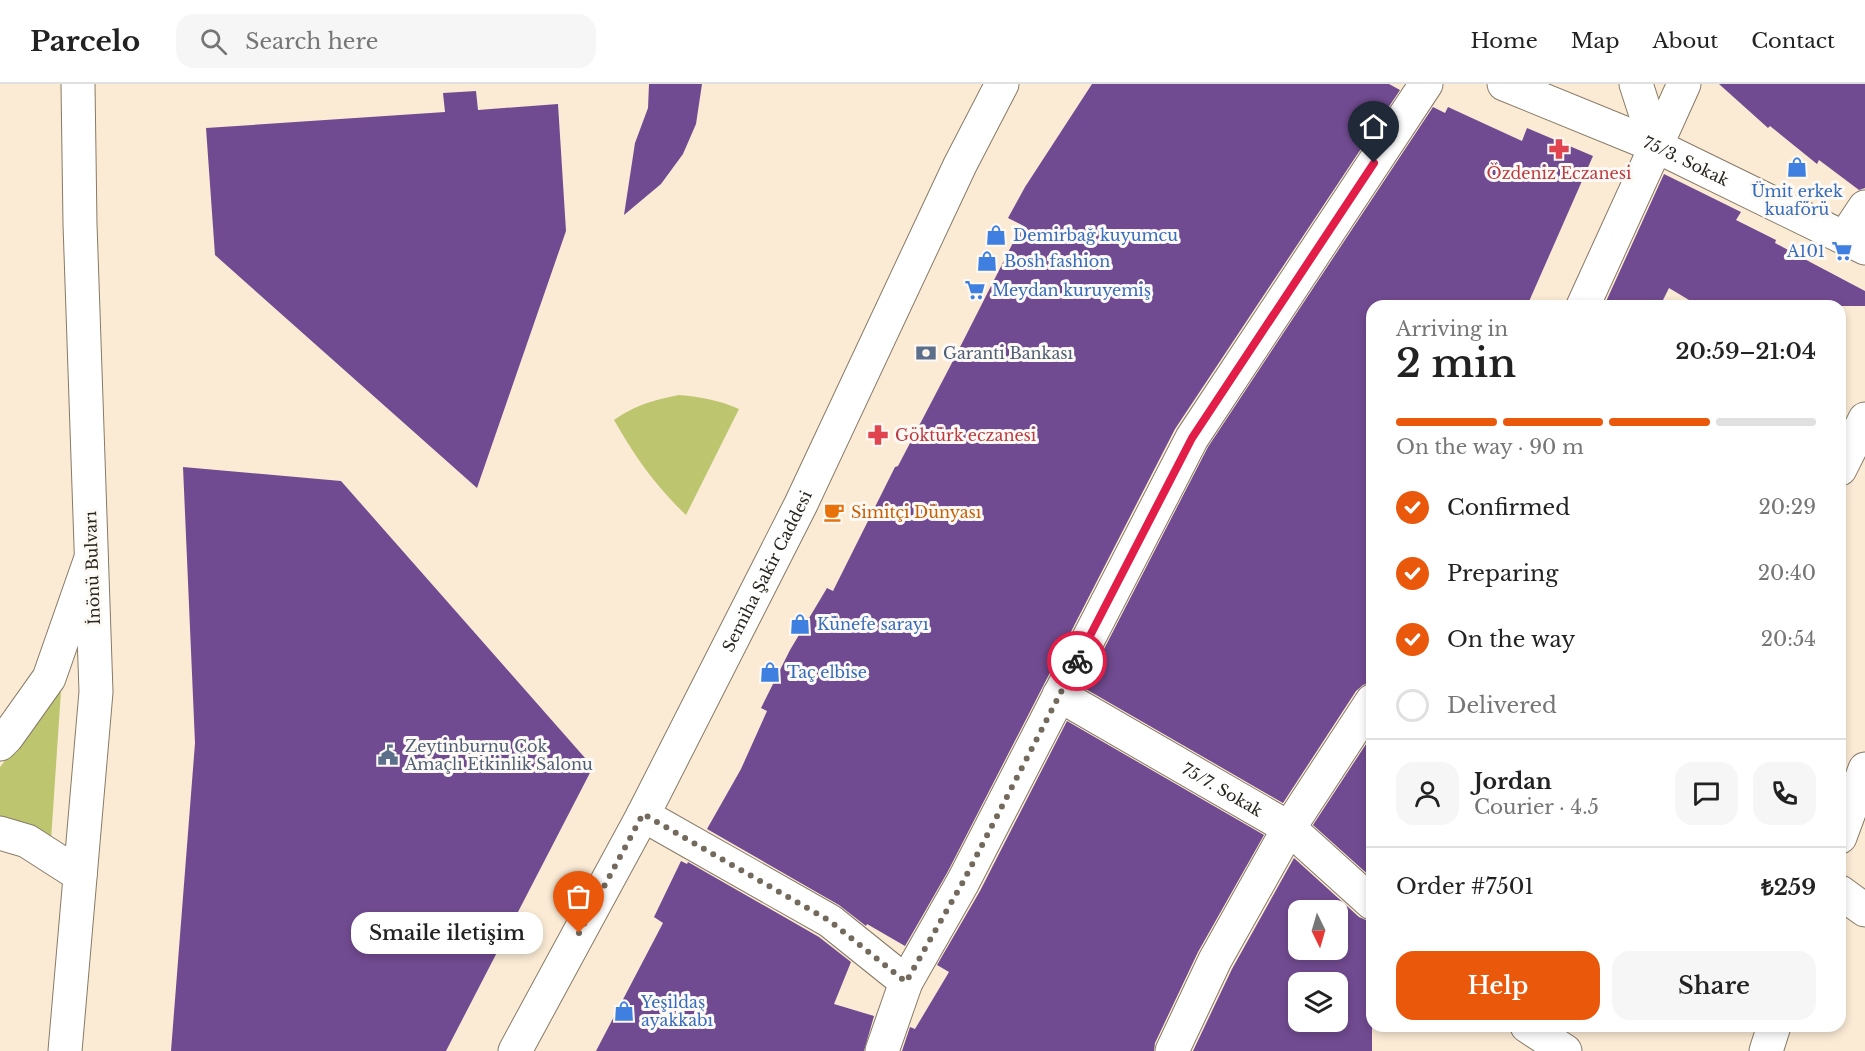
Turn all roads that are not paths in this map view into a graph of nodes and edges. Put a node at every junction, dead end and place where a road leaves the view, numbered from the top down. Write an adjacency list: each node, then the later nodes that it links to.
1 (1002, 84): 18 (street, Semiha Şakir Caddesi)
2 (1426, 84): 14 (street)
3 (1504, 84): 7 (street, 75/3. Sokak)
4 (1636, 84): 7 (street)
5 (1684, 84): 7 (street)
6 (74, 87): 13 (street, İnönü Bulvarı)
7 (1656, 146): 9 (street, 75/3. Sokak); 10 (street)
8 (1865, 207): 9 (street)
9 (1855, 242)
10 (1586, 300)
11 (1865, 419): 12 (street)
12 (1846, 457)
13 (92, 558): 16 (street); 22 (street, İnönü Bulvarı)
14 (1059, 695): 20 (street, 75/7. Sokak); 26 (street)
15 (1366, 710): 20 (street)
16 (0, 744)
17 (1865, 769): 19 (street)
18 (643, 814): 26 (street); 30 (street, Semiha Şakir Caddesi)
19 (1846, 821)
20 (1289, 828): 24 (street, 75/7. Sokak); 32 (street)
21 (0, 833): 22 (street)
22 (80, 875): 29 (street, İnönü Bulvarı)
23 (1846, 896): 25 (street)
24 (1366, 898)
25 (1865, 910)
26 (906, 982): 31 (street)
27 (1536, 1032): 33 (street)
28 (1772, 1032): 34 (street)
29 (65, 1051)
30 (515, 1051)
31 (882, 1051)
32 (1172, 1051)
33 (1565, 1051)
34 (1766, 1051)

